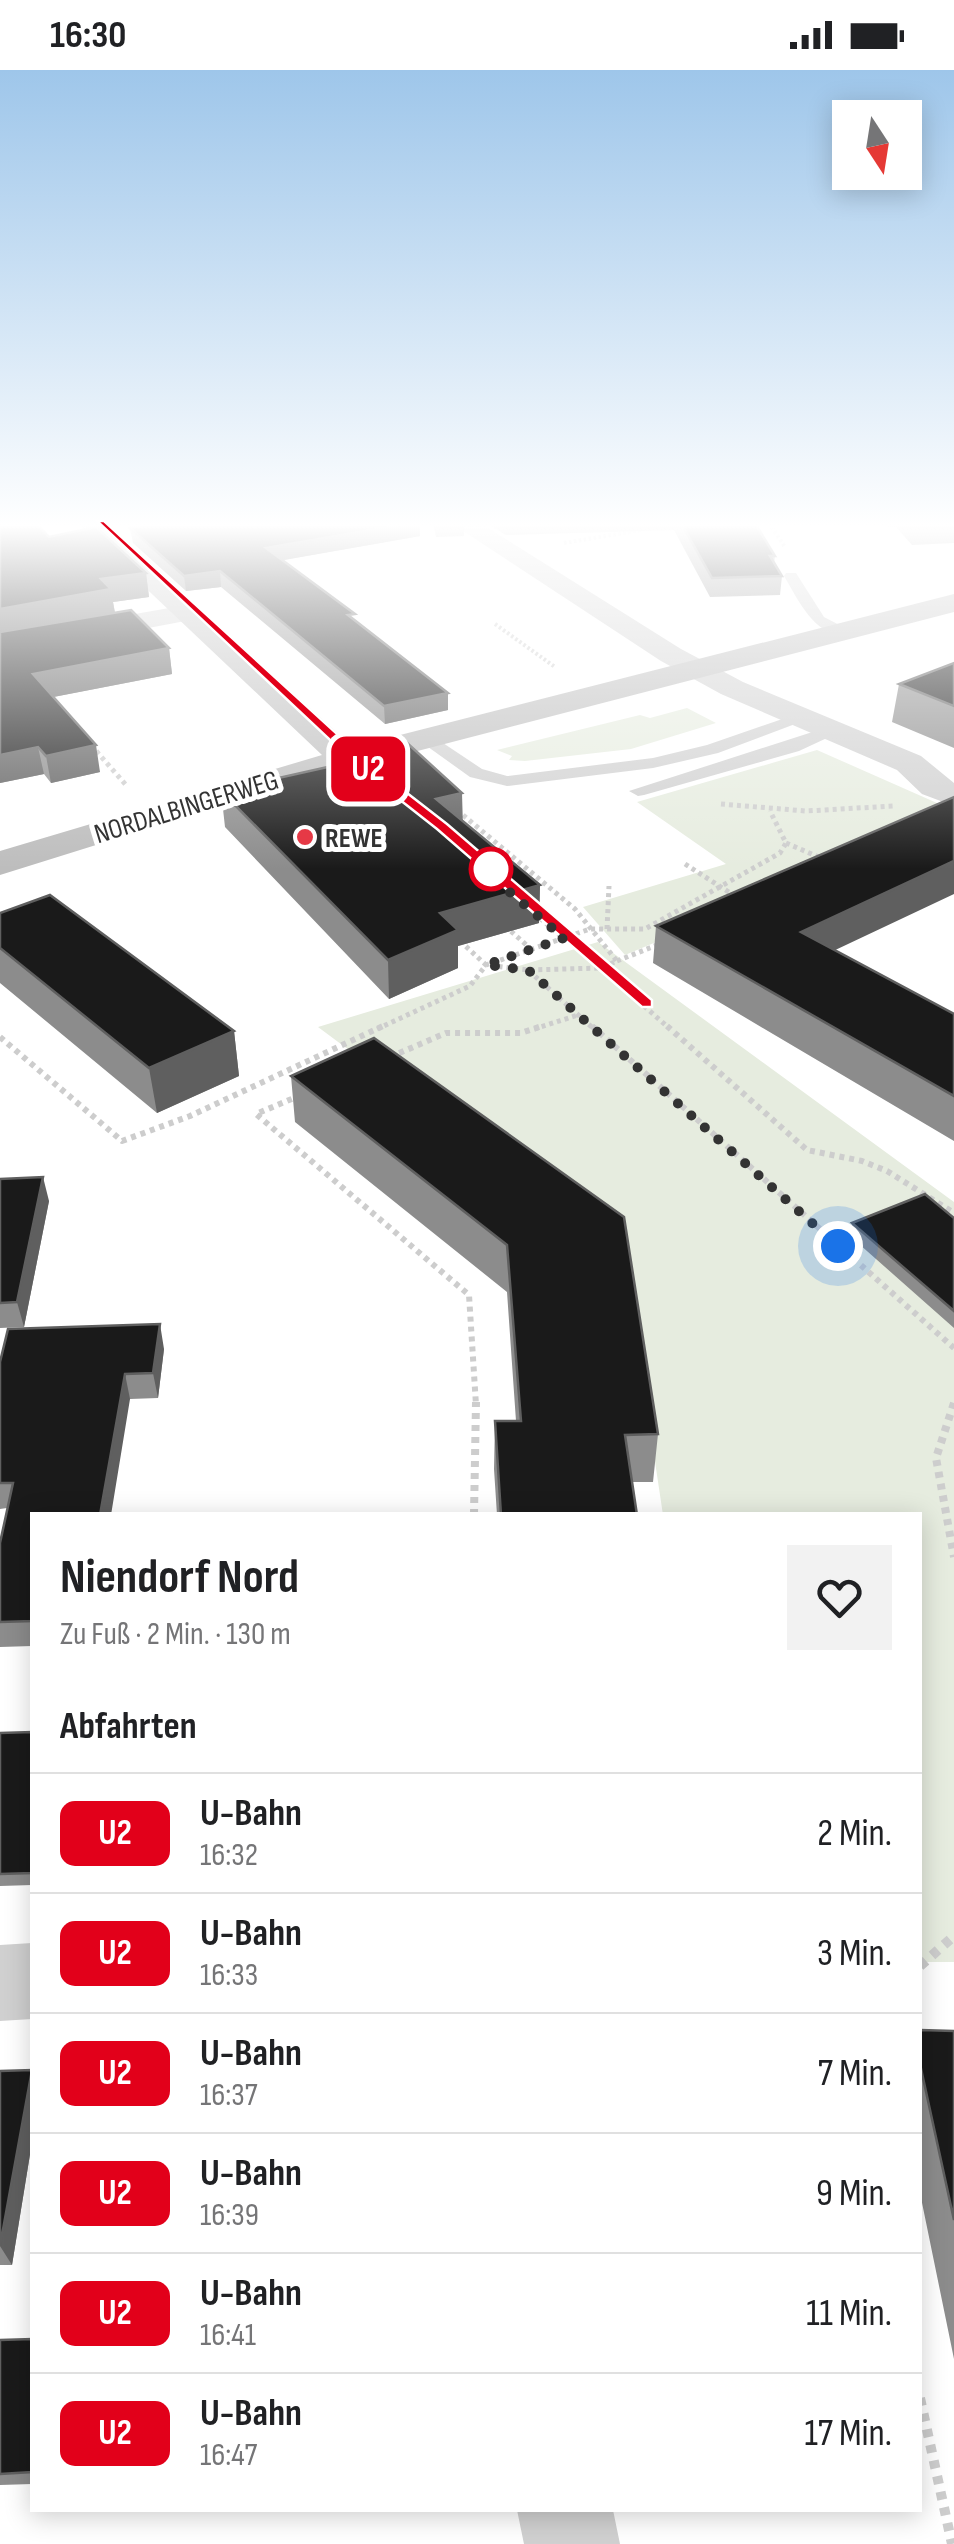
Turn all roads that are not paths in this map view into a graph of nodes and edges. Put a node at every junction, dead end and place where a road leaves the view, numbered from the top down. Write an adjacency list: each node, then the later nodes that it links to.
1 (43, 638): 5 (street)
2 (214, 638): 12 (street)
3 (649, 638): 6 (street)
4 (823, 638): 6 (street, NORDALBINGERWEG)
5 (0, 646)
6 (701, 671): 7 (street); 10 (street, NORDALBINGERWEG)
7 (803, 718): 9 (street); 10 (lane)
8 (878, 722): 11 (street)
9 (834, 731): 13 (lane); 14 (street)
10 (425, 740): 12 (street, NORDALBINGERWEG)
11 (939, 747)
12 (346, 760): 15 (street, NORDALBINGERWEG)
13 (638, 791)
14 (954, 796)
15 (0, 864)
16 (30, 1981): 17 (street)
17 (0, 1983)
18 (565, 2512): 19 (street)
19 (572, 2544)

